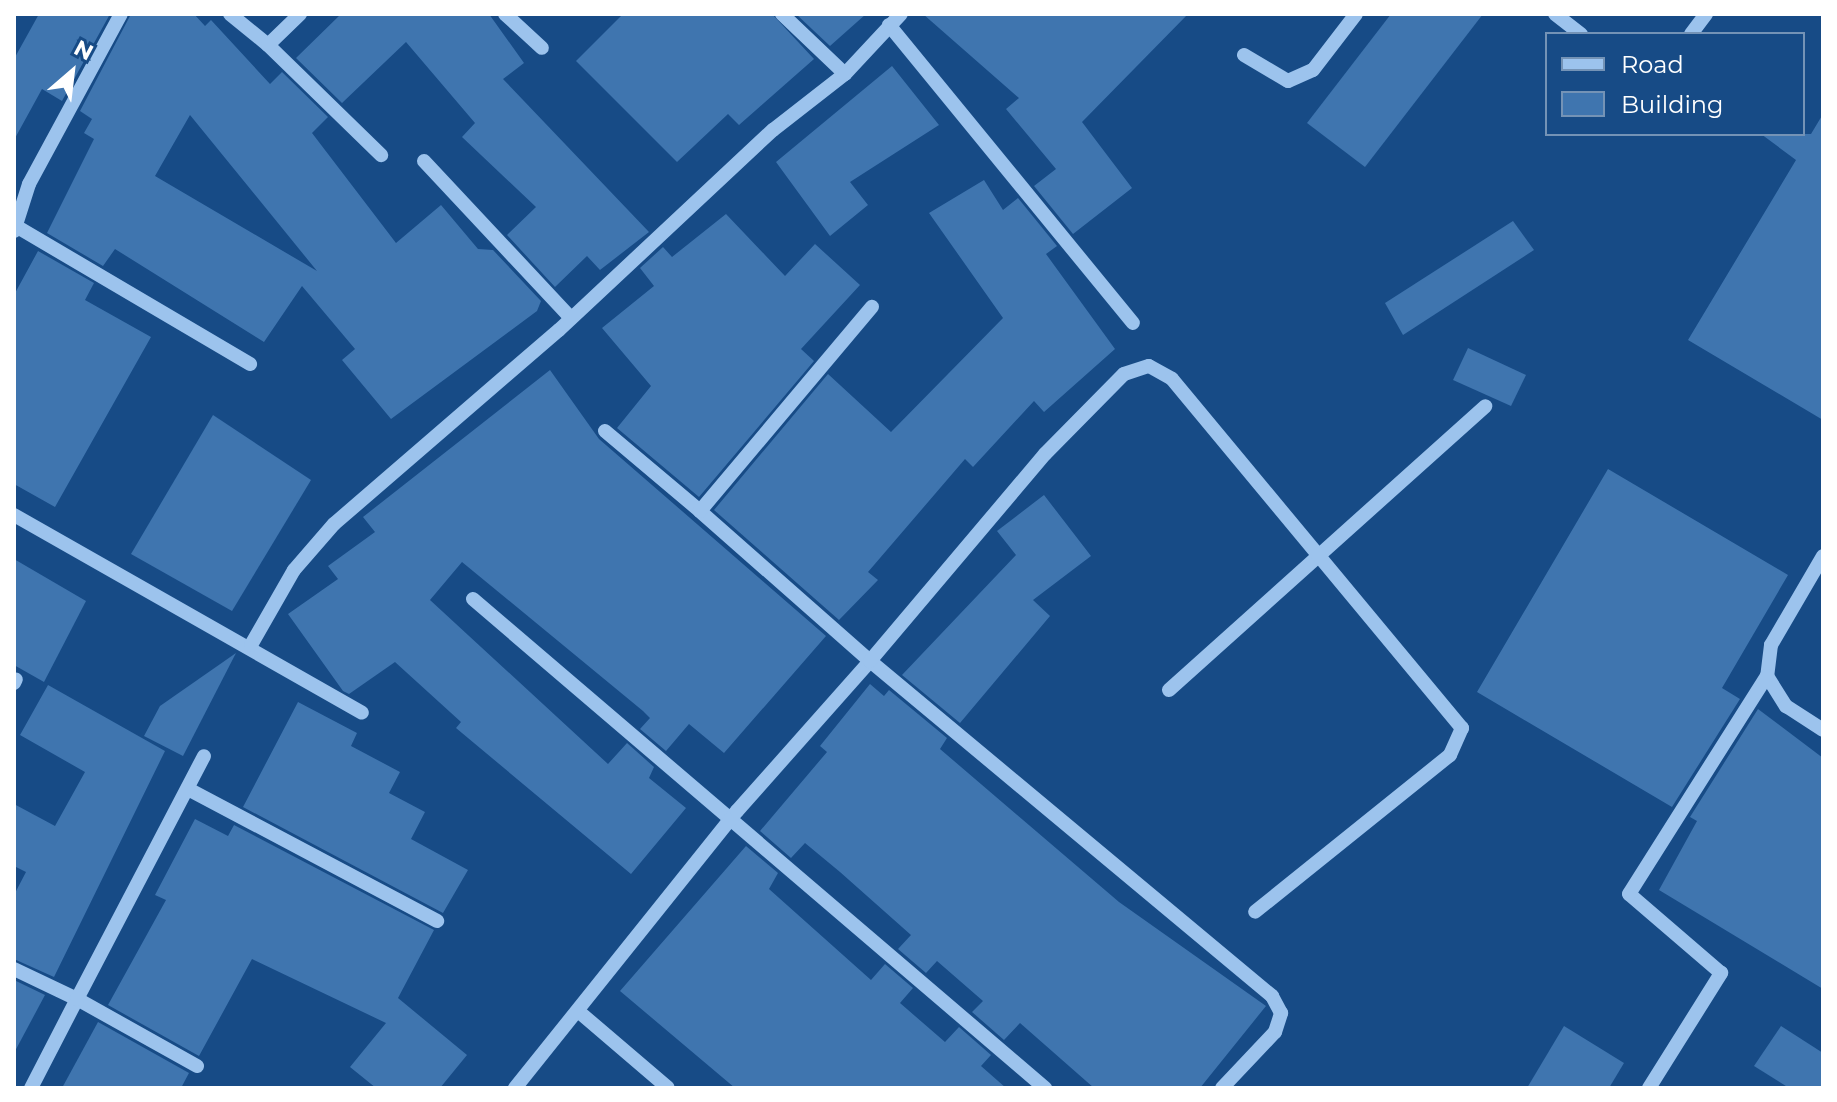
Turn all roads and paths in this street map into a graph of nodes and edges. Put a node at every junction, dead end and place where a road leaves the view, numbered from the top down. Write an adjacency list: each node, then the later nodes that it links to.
1 (121, 14): 19 (street)
2 (230, 14): 13 (street)
3 (300, 14): 13 (street)
4 (505, 14): 14 (street)
5 (782, 14): 16 (street)
6 (901, 14): 10 (street)
7 (1356, 14): 15 (street)
8 (1555, 14): 11 (street)
9 (1706, 14): 12 (street)
10 (889, 25): 16 (street); 22 (street)
11 (1578, 32)
12 (1692, 32)
13 (268, 45): 17 (street)
14 (542, 48)
15 (1244, 55)
16 (845, 74): 21 (street)
17 (381, 155)
18 (424, 161): 21 (street)
19 (15, 227): 23 (street)
20 (872, 307): 26 (street)
21 (571, 318): 31 (street)
22 (1133, 323)
23 (250, 364)
24 (1485, 406): 29 (street)
25 (605, 431): 26 (street)
26 (700, 511): 32 (street)
27 (14, 515): 31 (street)
28 (1823, 556): 33 (street)
29 (1315, 557): 32 (street); 34 (street); 40 (street)
30 (473, 599): 39 (street)
31 (251, 645): 35 (street)
32 (870, 661): 39 (street); 50 (street)
33 (1767, 676): 36 (street); 51 (street)
34 (1169, 690)
35 (362, 713)
36 (1823, 730)
37 (204, 756): 38 (street)
38 (188, 789): 41 (street); 43 (street)
39 (729, 822): 44 (street); 49 (street)
40 (1255, 912)
41 (437, 921)
42 (14, 969): 43 (street)
43 (77, 999): 45 (street); 46 (street)
44 (578, 1011): 47 (street); 48 (street)
45 (197, 1066)
46 (31, 1088)
47 (515, 1088)
48 (668, 1088)
49 (1045, 1088)
50 (1222, 1088)
51 (1649, 1088)

